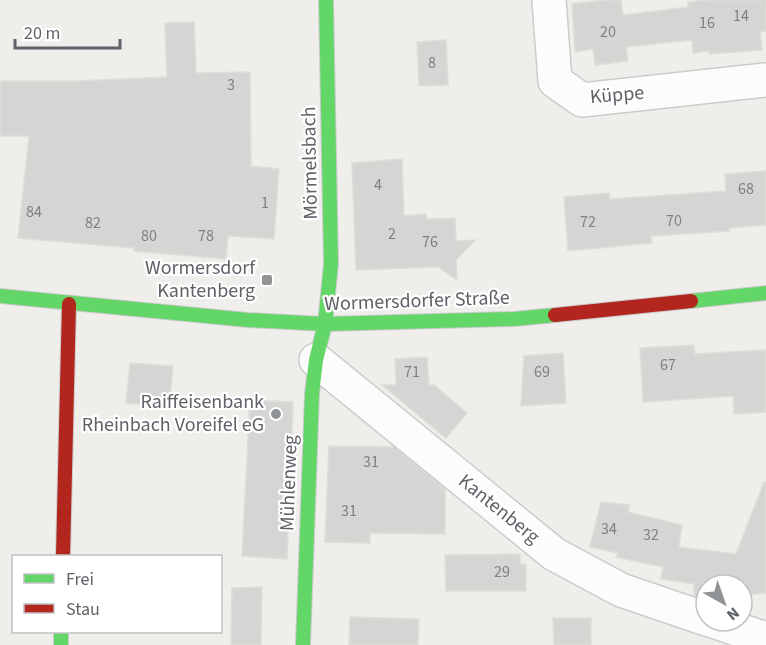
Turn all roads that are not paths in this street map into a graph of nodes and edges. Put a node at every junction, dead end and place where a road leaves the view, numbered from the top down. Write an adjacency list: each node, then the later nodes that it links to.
1 (326, 0): 7 (street, Mörmelsbach)
2 (549, 0): 3 (street, Küppe)
3 (766, 80)
4 (766, 293): 7 (street, Wormersdorfer Straße)
5 (0, 296): 6 (street, Wormersdorfer Straße)
6 (69, 304): 7 (street, Wormersdorfer Straße); 9 (street)
7 (326, 324): 8 (street, Mühlenweg)
8 (316, 360): 10 (street, Kantenberg); 13 (street, Mühlenweg)
9 (63, 555)
10 (694, 615)
11 (748, 633): 12 (street)
12 (766, 639)
13 (303, 645)

